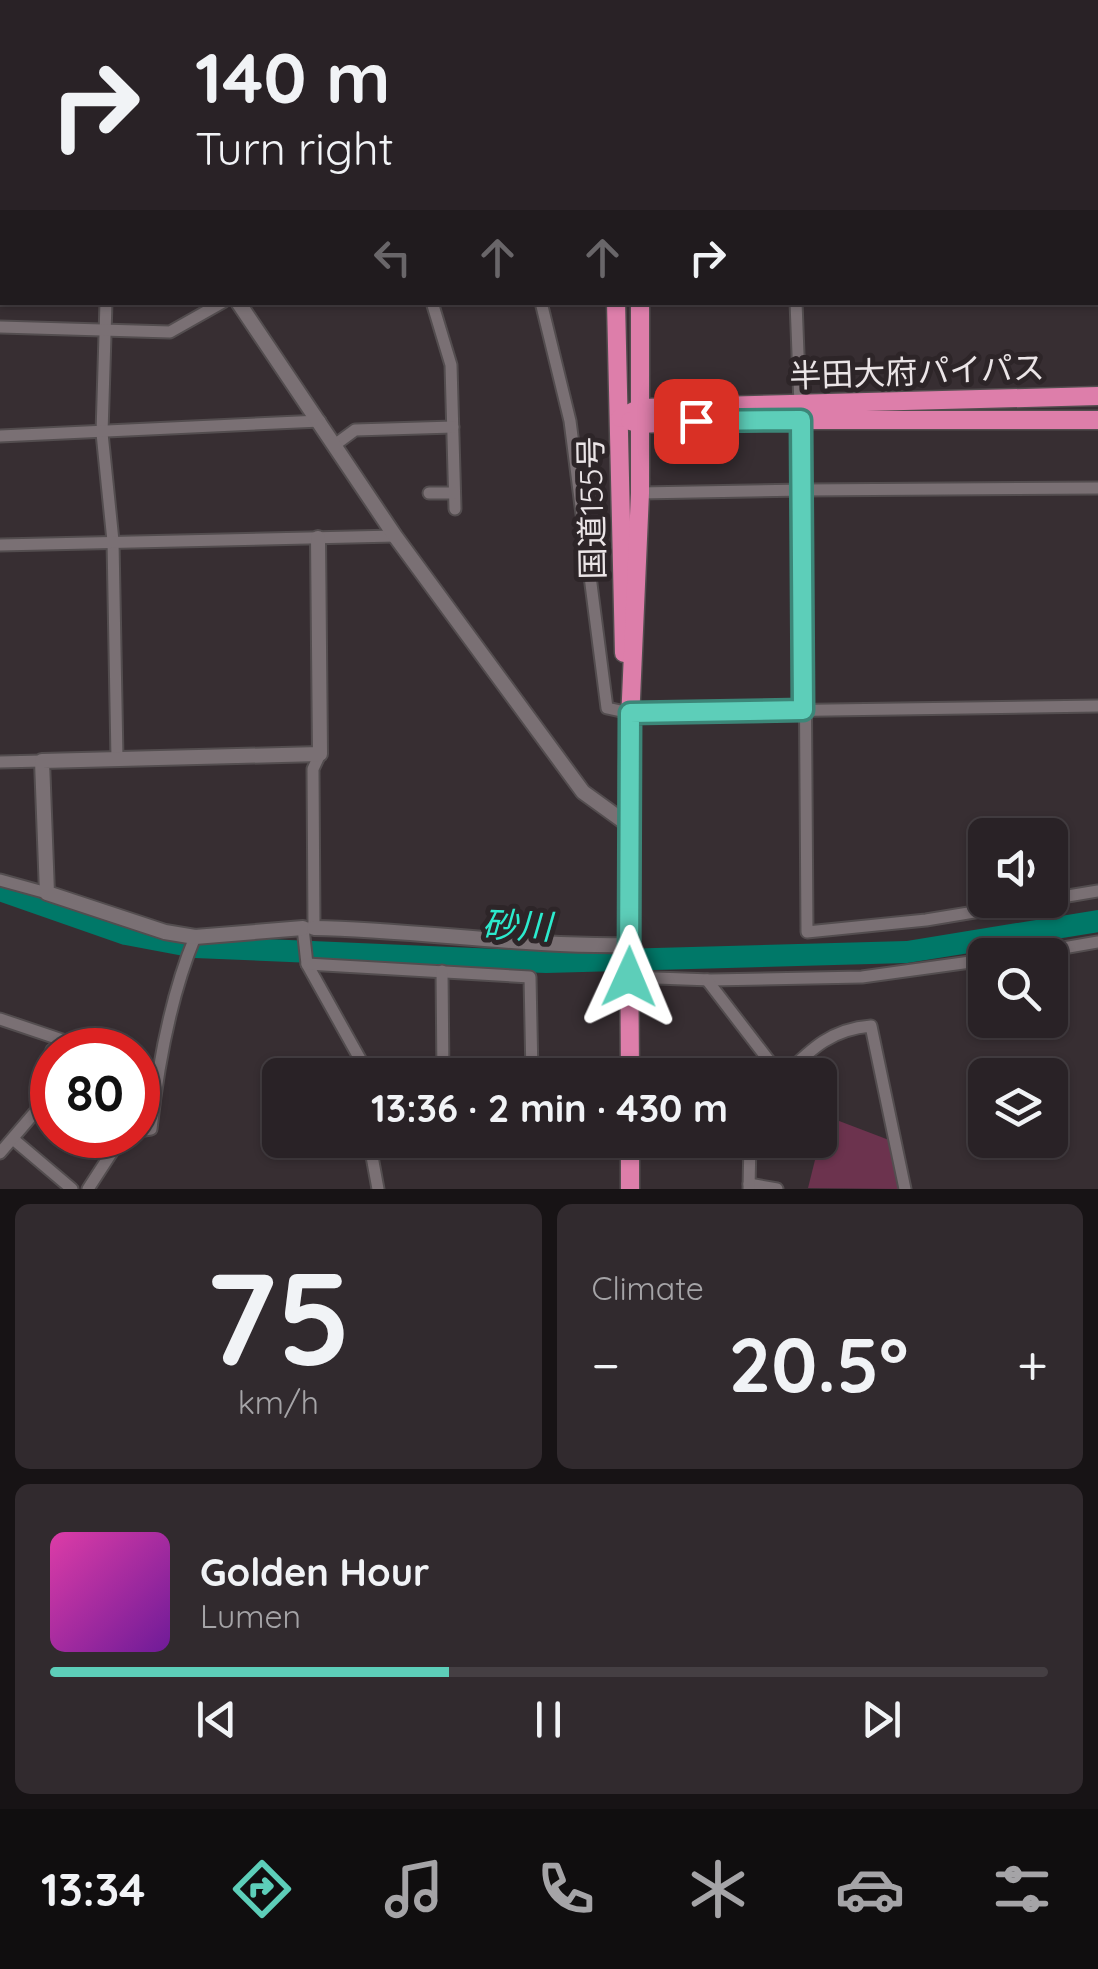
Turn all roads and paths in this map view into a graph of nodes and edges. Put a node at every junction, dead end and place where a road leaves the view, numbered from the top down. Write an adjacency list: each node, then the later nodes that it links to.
1 (106, 305): 10 (street)
2 (218, 305): 10 (street)
3 (240, 305): 16 (street)
4 (433, 305): 17 (street)
5 (542, 305): 33 (street)
6 (616, 305): 14 (highway, 国道155号)
7 (640, 305): 13 (highway, 国道155号)
8 (796, 305): 12 (street)
9 (0, 328): 10 (street)
10 (106, 331): 18 (street)
11 (1098, 396): 12 (highway, 半田大府パイパス)
12 (800, 412): 13 (highway, 半田大府パイパス); 15 (highway, 半田大府パイパス); 22 (street)
13 (640, 416): 14 (highway, 半田大府パイパス); 25 (highway, 国道155号)
14 (620, 418): 33 (highway, 国道155号)
15 (1098, 420)
16 (320, 421): 18 (street); 20 (street)
17 (453, 427): 20 (street); 23 (street)
18 (102, 433): 19 (street); 29 (street)
19 (0, 436)
20 (336, 444): 27 (street)
21 (1098, 488): 22 (street)
22 (804, 490): 25 (street); 32 (street)
23 (454, 492): 24 (street); 26 (street)
24 (430, 493)
25 (640, 493): 33 (highway, 国道155号)
26 (454, 509)
27 (396, 536): 28 (street); 38 (street)
28 (318, 538): 29 (street); 34 (street)
29 (113, 541): 30 (street); 35 (street)
30 (0, 545)
31 (1098, 706): 32 (street)
32 (803, 710): 33 (street); 43 (street)
33 (630, 713): 38 (highway, 国道155号)
34 (320, 754): 35 (street); 44 (street)
35 (117, 759): 36 (street)
36 (42, 760): 37 (street); 41 (street)
37 (0, 762)
38 (630, 826): 47 (highway, 国道155号)
39 (0, 880): 41 (street)
40 (1098, 891): 42 (street)
41 (47, 894): 45 (street)
42 (1068, 896)
43 (968, 913)
44 (307, 928): 45 (street); 47 (street); 50 (street)
45 (195, 938): 62 (street)
46 (1098, 942): 48 (street)
47 (629, 945): 52 (highway, 国道155号)
48 (1068, 947)
49 (968, 962): 53 (street)
50 (307, 964): 51 (street); 56 (street)
51 (442, 971): 57 (street); 58 (street)
52 (629, 976): 53 (street); 59 (highway, 国道155号)
53 (706, 980): 60 (street)
54 (0, 1019): 55 (street)
55 (30, 1034)
56 (360, 1058)
57 (443, 1058)
58 (532, 1058)
59 (630, 1058)
60 (768, 1058)
61 (801, 1058): 76 (street)
62 (160, 1064)
63 (30, 1119): 64 (street)
64 (13, 1140): 65 (street); 71 (street)
65 (0, 1153)
66 (109, 1158): 72 (street)
67 (373, 1158): 73 (street)
68 (630, 1158): 74 (highway)
69 (750, 1158): 70 (street)
70 (749, 1187): 75 (street)
71 (72, 1189)
72 (88, 1189)
73 (378, 1189)
74 (630, 1189)
75 (777, 1189)
76 (905, 1189)

